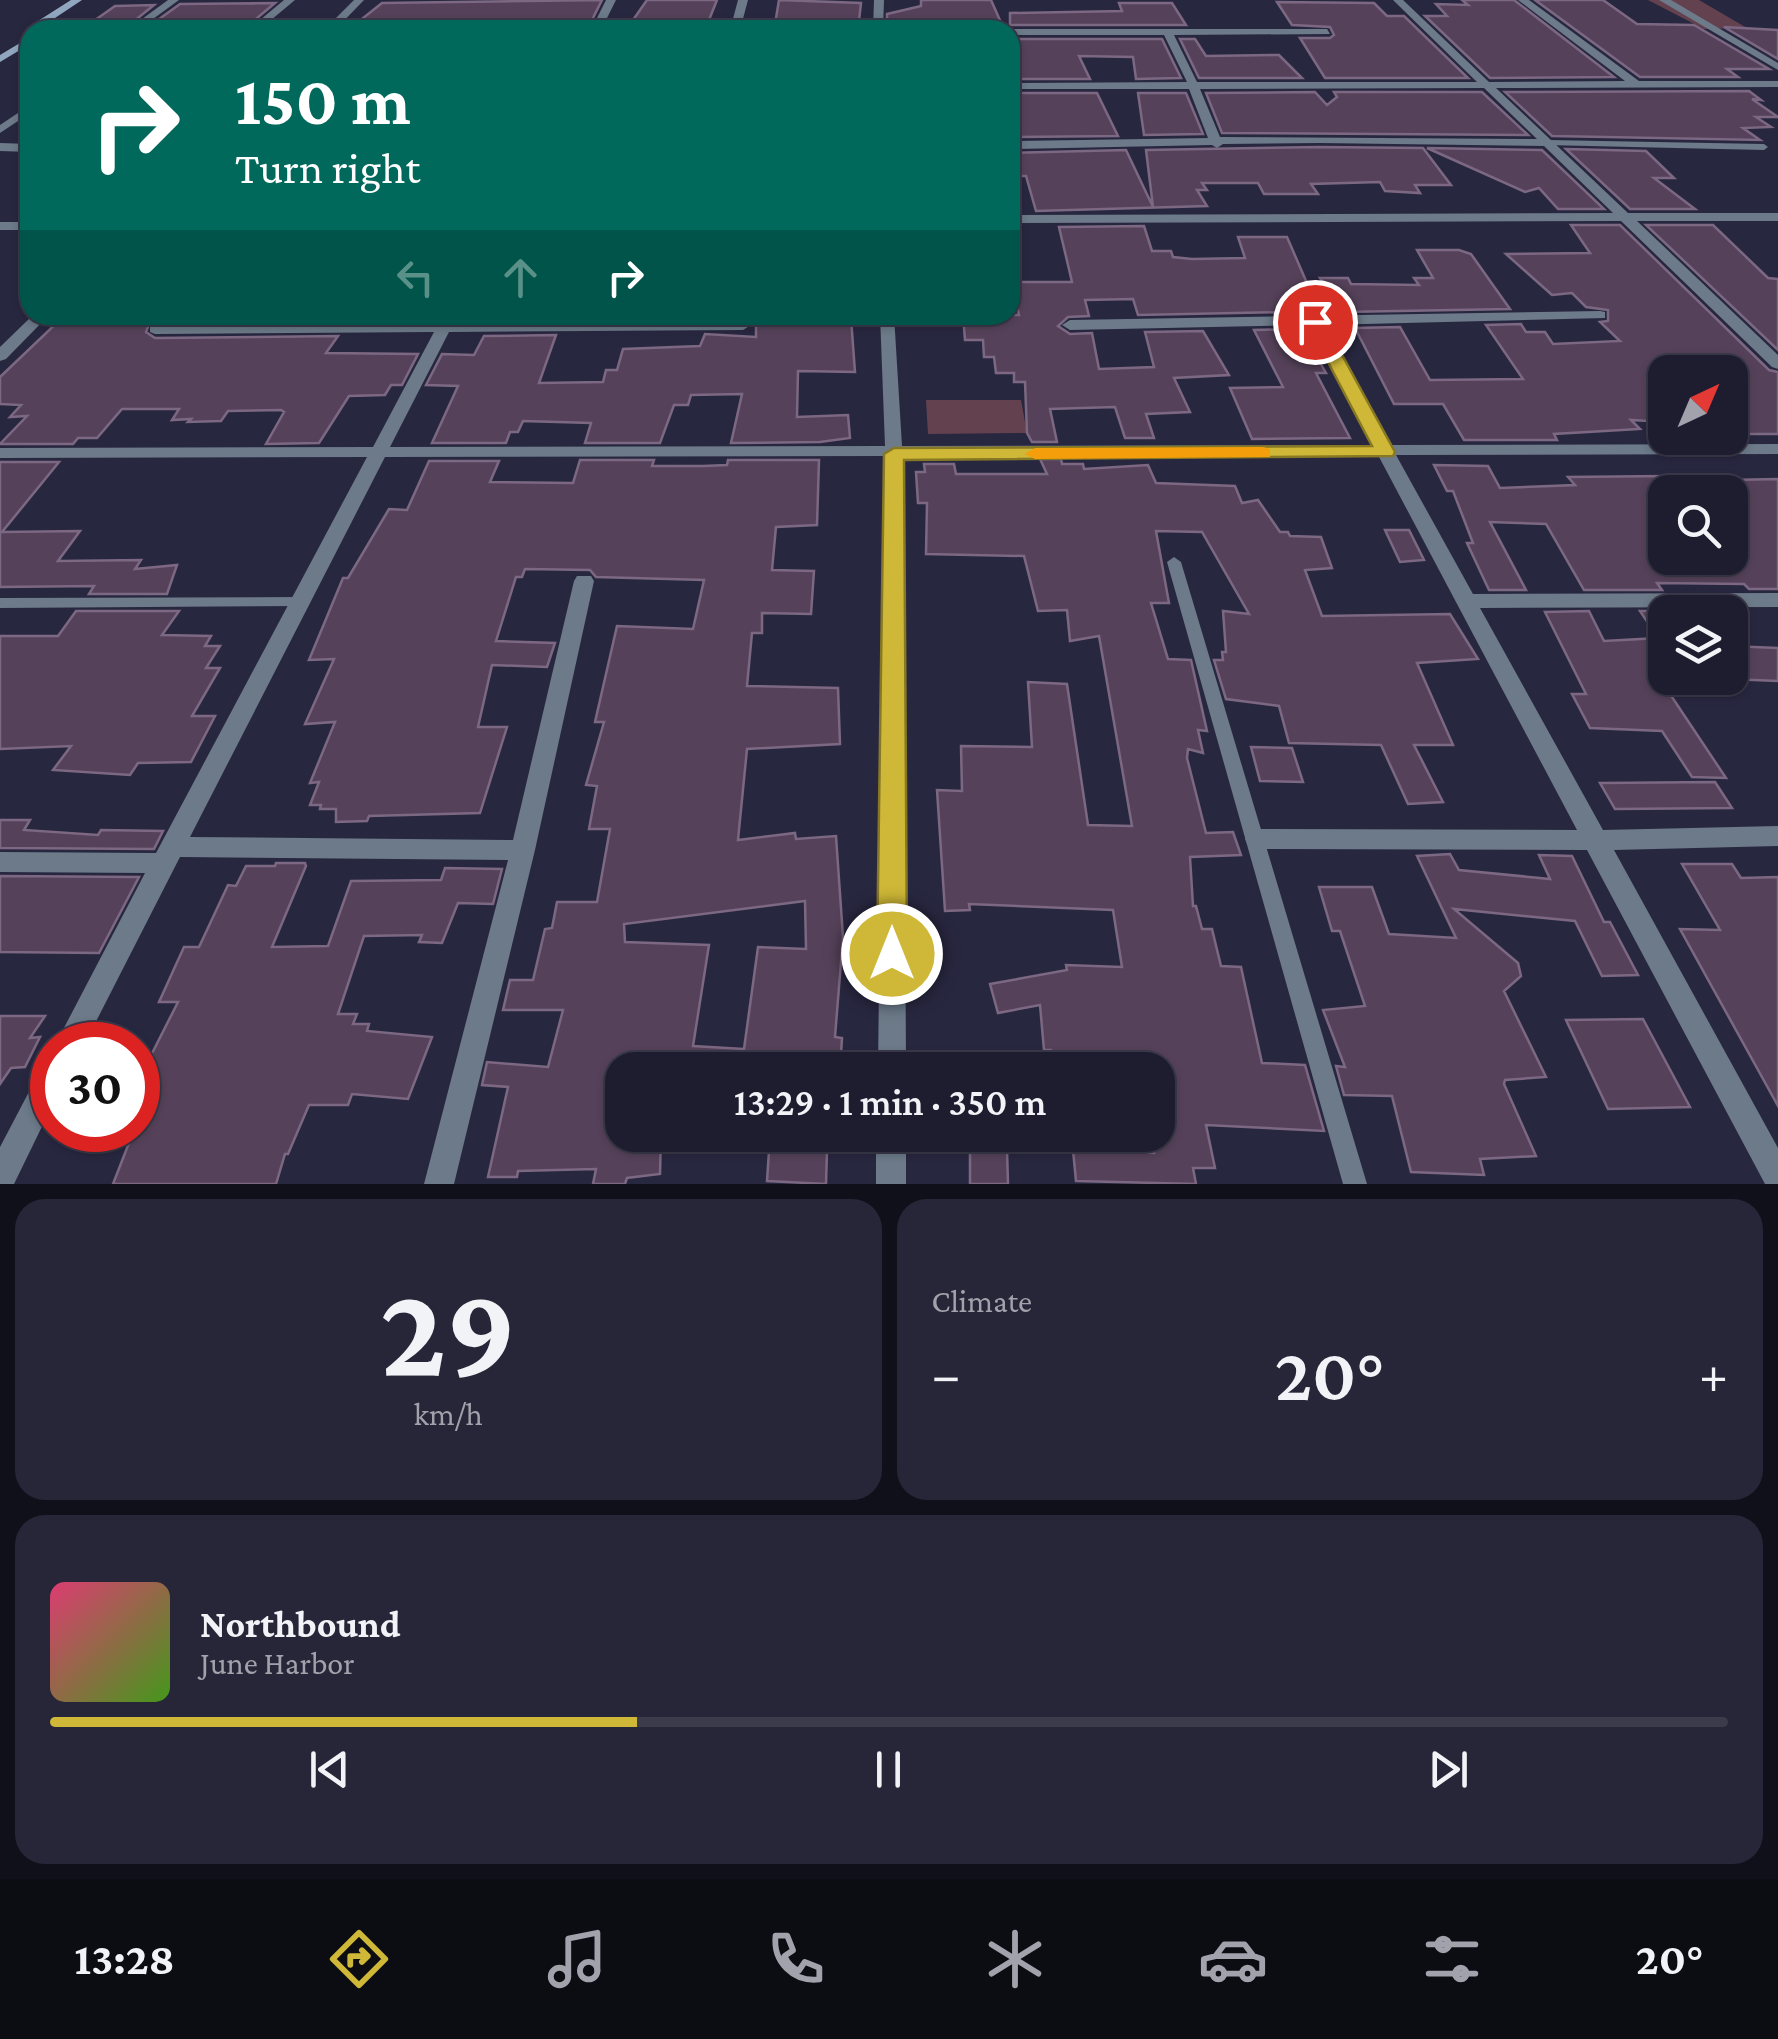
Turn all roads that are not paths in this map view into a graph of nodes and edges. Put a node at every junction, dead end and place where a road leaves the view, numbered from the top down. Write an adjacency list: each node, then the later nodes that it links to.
1 (77, 0): 9 (main road)
2 (92, 0): 10 (main road)
3 (174, 0): 11 (street)
4 (290, 0): 12 (street)
5 (358, 0): 13 (street)
6 (1398, 0): 18 (street)
7 (1523, 0): 19 (street)
8 (1664, 0): 17 (street)
9 (46, 20)
10 (61, 20)
11 (146, 20)
12 (266, 20)
13 (338, 20)
14 (1020, 32): 15 (street)
15 (1167, 32): 16 (street); 21 (street)
16 (1327, 32)
17 (1778, 67)
18 (1487, 84): 19 (street); 21 (street); 23 (street)
19 (1636, 84): 20 (street)
20 (1778, 84)
21 (1191, 85): 22 (street); 24 (street)
22 (1020, 86)
23 (1548, 143): 24 (street); 26 (lane); 28 (street)
24 (1217, 144): 25 (street)
25 (1020, 145)
26 (1764, 147)
27 (1778, 217): 28 (street)
28 (1626, 218): 29 (street); 39 (street)
29 (1020, 219)
30 (1600, 315): 31 (street)
31 (1315, 322): 32 (street); 41 (street)
32 (1070, 324)
33 (32, 325): 38 (street)
34 (743, 325): 36 (street)
35 (888, 325): 43 (street)
36 (444, 327): 37 (street); 44 (street)
37 (155, 329)
38 (0, 356)
39 (1778, 364)
40 (1778, 449): 41 (street)
41 (1386, 452): 43 (street); 48 (street)
42 (0, 454): 44 (street)
43 (894, 454): 44 (street); 58 (street)
44 (377, 455): 49 (street)
45 (1174, 562): 52 (lane)
46 (584, 581): 54 (street)
47 (1778, 600): 48 (street)
48 (1466, 601): 53 (street)
49 (300, 602): 50 (lane); 55 (street)
50 (0, 603)
51 (1778, 836): 53 (street)
52 (1257, 839): 53 (street); 65 (lane)
53 (1594, 840): 62 (street)
54 (523, 850): 55 (street); 63 (street)
55 (168, 855): 56 (street); 57 (street)
56 (0, 862)
57 (81, 1022)
58 (892, 1052)
59 (30, 1120): 61 (street)
60 (891, 1152): 64 (street)
61 (0, 1178)
62 (1778, 1178)
63 (439, 1184)
64 (891, 1184)
65 (1355, 1184)

